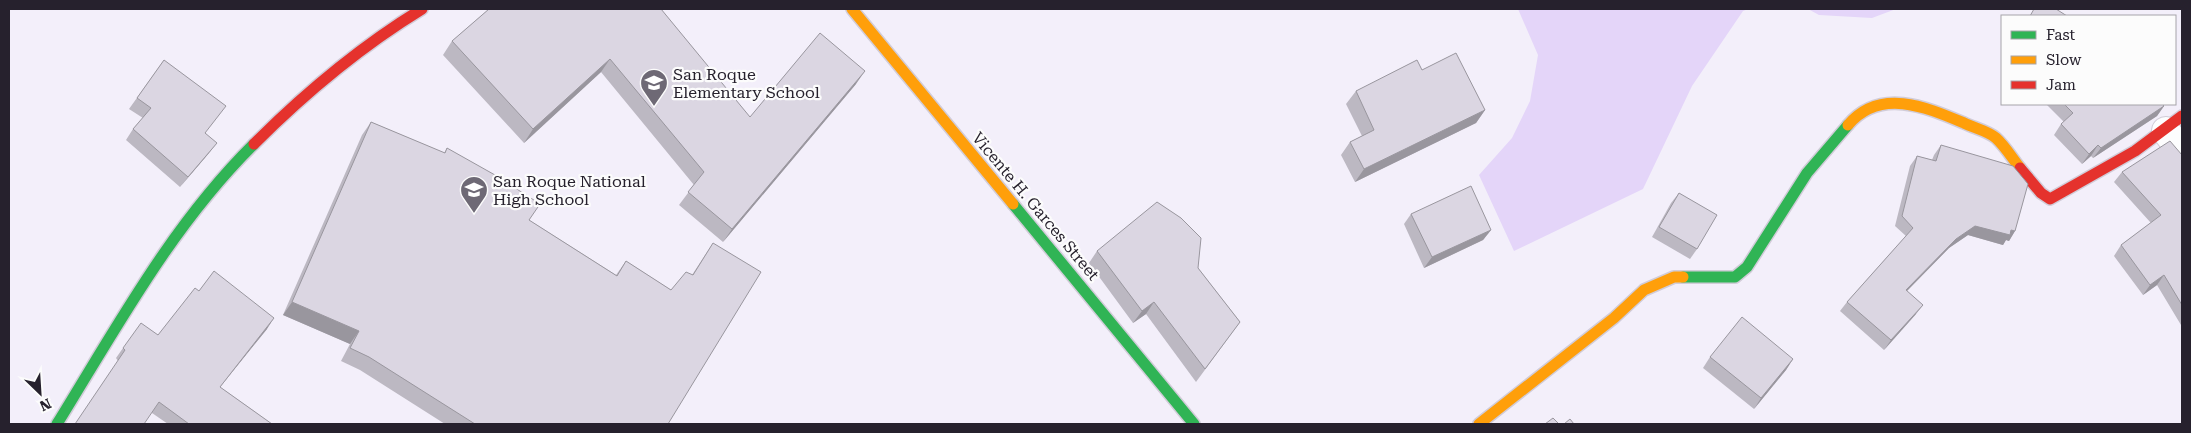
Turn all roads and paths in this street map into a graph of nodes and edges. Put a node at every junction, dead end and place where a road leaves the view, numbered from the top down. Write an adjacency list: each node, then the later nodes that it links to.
1 (422, 9): 5 (street)
2 (852, 9): 6 (street, Vicente H. Garces Street)
3 (2174, 123): 4 (street); 7 (street)
4 (2182, 152)
5 (57, 424)
6 (1194, 424)
7 (1479, 424)

